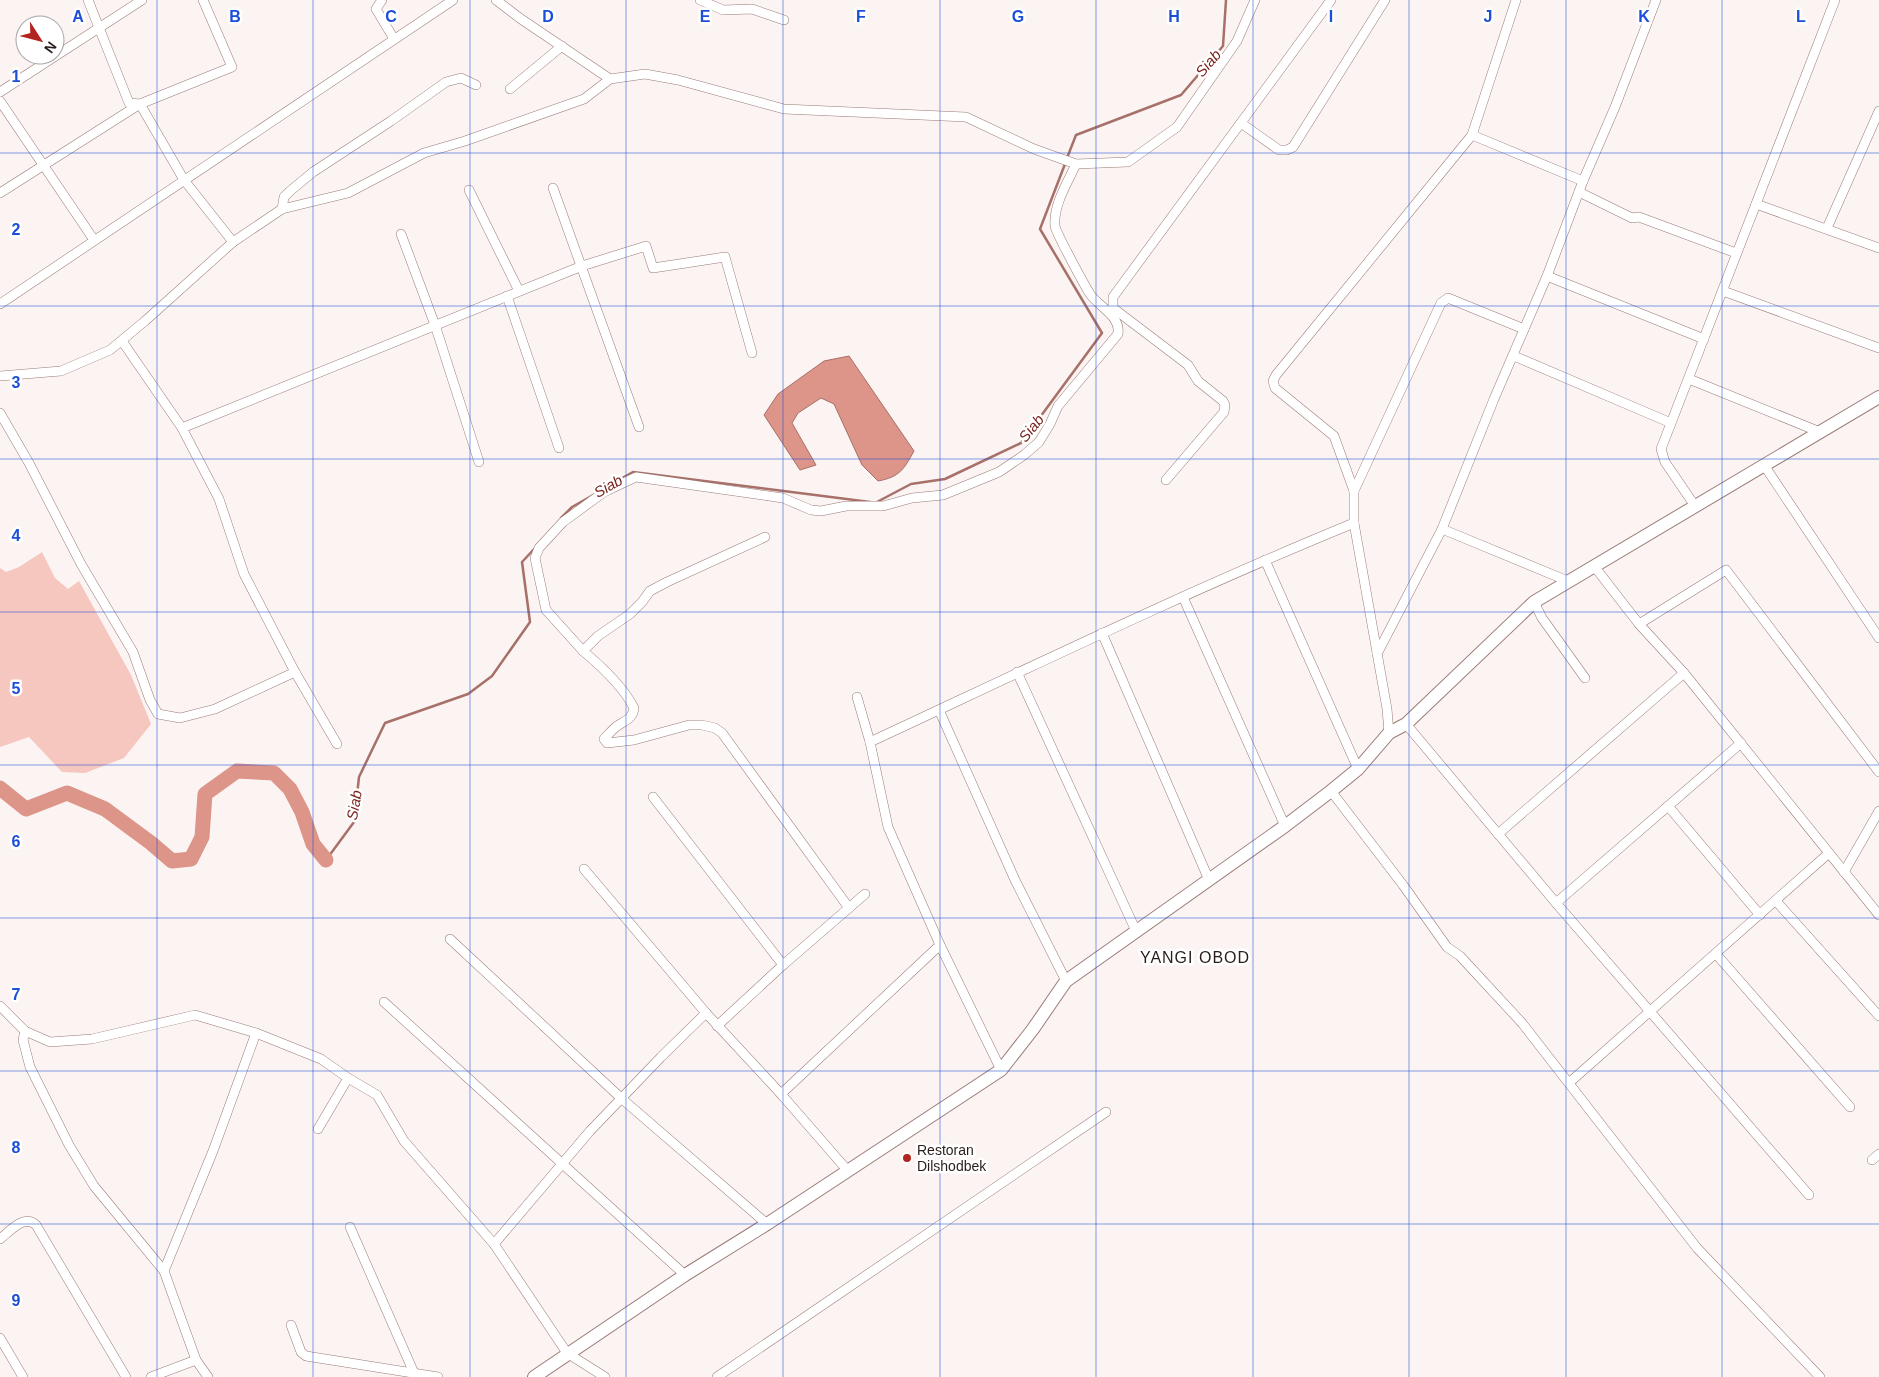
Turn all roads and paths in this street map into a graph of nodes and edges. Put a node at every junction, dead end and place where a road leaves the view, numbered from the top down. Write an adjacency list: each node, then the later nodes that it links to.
1 (88, 0): 15 (street)
2 (142, 0): 15 (street)
3 (204, 0): 23 (street)
4 (382, 0): 16 (street)
5 (453, 0): 16 (street)
6 (496, 0): 17 (street)
7 (700, 0): 14 (street)
8 (1255, 0): 27 (street)
9 (1331, 0): 25 (street)
10 (1385, 0): 25 (street)
11 (1516, 0): 26 (street)
12 (1656, 0): 30 (street)
13 (1836, 0): 35 (street)
14 (784, 20)
15 (98, 28): 21 (street); 23 (street)
16 (394, 39): 29 (street)
17 (562, 46): 18 (street); 20 (street)
18 (610, 79): 27 (street); 36 (street)
19 (476, 85): 36 (street)
20 (510, 89)
21 (0, 92)
22 (0, 101): 28 (street)
23 (140, 104): 28 (street); 29 (street)
24 (1879, 111): 37 (street)
25 (1241, 124): 49 (street)
26 (1472, 135): 30 (street); 70 (street)
27 (1076, 164): 50 (street)
28 (44, 166): 34 (street); 39 (street)
29 (184, 180): 39 (street); 40 (street)
30 (1583, 181): 33 (street)
31 (553, 188): 43 (street)
32 (469, 190): 45 (street)
33 (1579, 192): 42 (street); 44 (street)
34 (0, 193)
35 (1756, 204): 37 (street); 42 (street)
36 (282, 209): 40 (street)
37 (1827, 228): 41 (street)
38 (401, 234): 51 (street)
39 (94, 240): 48 (street)
40 (233, 242): 54 (street)
41 (1879, 248)
42 (1736, 253): 46 (street)
43 (582, 266): 45 (street); 56 (street); 64 (street)
44 (1547, 276): 52 (street); 53 (street)
45 (519, 291): 47 (street)
46 (1723, 291): 53 (street); 55 (street)
47 (507, 296): 51 (street); 66 (street)
48 (0, 304)
49 (1124, 317): 50 (street); 69 (street)
50 (1118, 324): 83 (street)
51 (435, 325): 63 (street); 67 (street)
52 (1524, 329): 57 (street); 70 (street)
53 (1704, 339): 59 (street)
54 (122, 341): 58 (street); 63 (street)
55 (1879, 348)
56 (752, 353)
57 (1514, 356): 62 (street); 73 (street)
58 (0, 376)
59 (1689, 379): 62 (street); 65 (street)
60 (1879, 397): 65 (street)
61 (0, 413): 85 (street)
62 (1671, 422): 71 (street)
63 (182, 428): 85 (street)
64 (639, 428)
65 (1820, 432): 68 (street)
66 (559, 448)
67 (479, 462)
68 (1764, 465): 71 (street); 82 (street)
69 (1166, 480)
70 (1354, 491): 72 (street)
71 (1695, 506): 76 (street)
72 (1354, 523): 75 (street); 84 (street)
73 (1442, 529): 77 (street); 84 (street)
74 (765, 537): 83 (street)
75 (1265, 560): 78 (street); 96 (street)
76 (1594, 566): 77 (street); 80 (street)
77 (1568, 581): 79 (street)
78 (1184, 597): 81 (street); 102 (street)
79 (1534, 602): 88 (street); 91 (street)
80 (1639, 624): 87 (street); 97 (street)
81 (1102, 632): 86 (street); 107 (street)
82 (1879, 638)
83 (583, 651): 111 (street)
84 (1377, 654): 92 (street)
85 (295, 672): 95 (street)
86 (1017, 672): 90 (street); 114 (street)
87 (1684, 673): 94 (street); 103 (street)
88 (1585, 678)
89 (858, 697): 93 (street)
90 (939, 710): 93 (street); 119 (street)
91 (1406, 724): 92 (street); 103 (street)
92 (1389, 733): 96 (street)
93 (870, 742): 116 (street)
94 (1741, 743): 100 (street); 104 (street)
95 (337, 744)
96 (1358, 769): 98 (street)
97 (1879, 772)
98 (1331, 791): 102 (street); 130 (street)
99 (653, 797): 118 (street)
100 (1668, 806): 110 (street); 112 (street)
101 (1879, 811): 106 (street)
102 (1285, 826): 107 (street)
103 (1498, 834): 110 (street)
104 (1829, 853): 106 (street); 109 (street)
105 (584, 870): 123 (street)
106 (1844, 872): 113 (street)
107 (1209, 880): 114 (street)
108 (865, 894): 111 (street)
109 (1776, 901): 112 (street); 124 (street)
110 (1556, 903): 122 (street)
111 (849, 908): 118 (street)
112 (1760, 914): 117 (street)
113 (1879, 915)
114 (1136, 932): 119 (street)
115 (450, 939): 132 (street)
116 (940, 945): 128 (street); 131 (street)
117 (1716, 954): 122 (street); 133 (street)
118 (783, 965): 125 (street)
119 (1066, 981): 128 (street)
120 (384, 1002): 136 (street)
121 (0, 1006): 126 (street)
122 (1651, 1012): 130 (street); 138 (street)
123 (706, 1013): 125 (street); 132 (street)
124 (1879, 1016)
125 (718, 1026): 131 (street)
126 (26, 1031): 127 (street); 143 (street)
127 (256, 1033): 129 (street); 143 (street)
128 (1001, 1070): 137 (street)
129 (348, 1078): 135 (street); 142 (street)
130 (1570, 1082): 158 (street)
131 (781, 1094): 137 (street)
132 (621, 1098): 136 (street); 139 (street)
133 (1850, 1107)
134 (1106, 1112): 157 (street)
135 (318, 1129)
136 (562, 1164): 142 (street); 144 (street)
137 (848, 1171): 139 (street)
138 (1809, 1195)
139 (767, 1224): 144 (street)
140 (350, 1226): 149 (street)
141 (0, 1238): 151 (street)
142 (494, 1244): 147 (street)
143 (164, 1271): 148 (street)
144 (685, 1275): 147 (street)
145 (291, 1325): 149 (street)
146 (0, 1338): 150 (street)
147 (567, 1353): 155 (street); 156 (street)
148 (196, 1360): 152 (street); 153 (street)
149 (414, 1373): 154 (street)
150 (23, 1377)
151 (126, 1377)
152 (151, 1377)
153 (208, 1377)
154 (438, 1377)
155 (534, 1377)
156 (605, 1377)
157 (717, 1377)
158 (1820, 1377)

